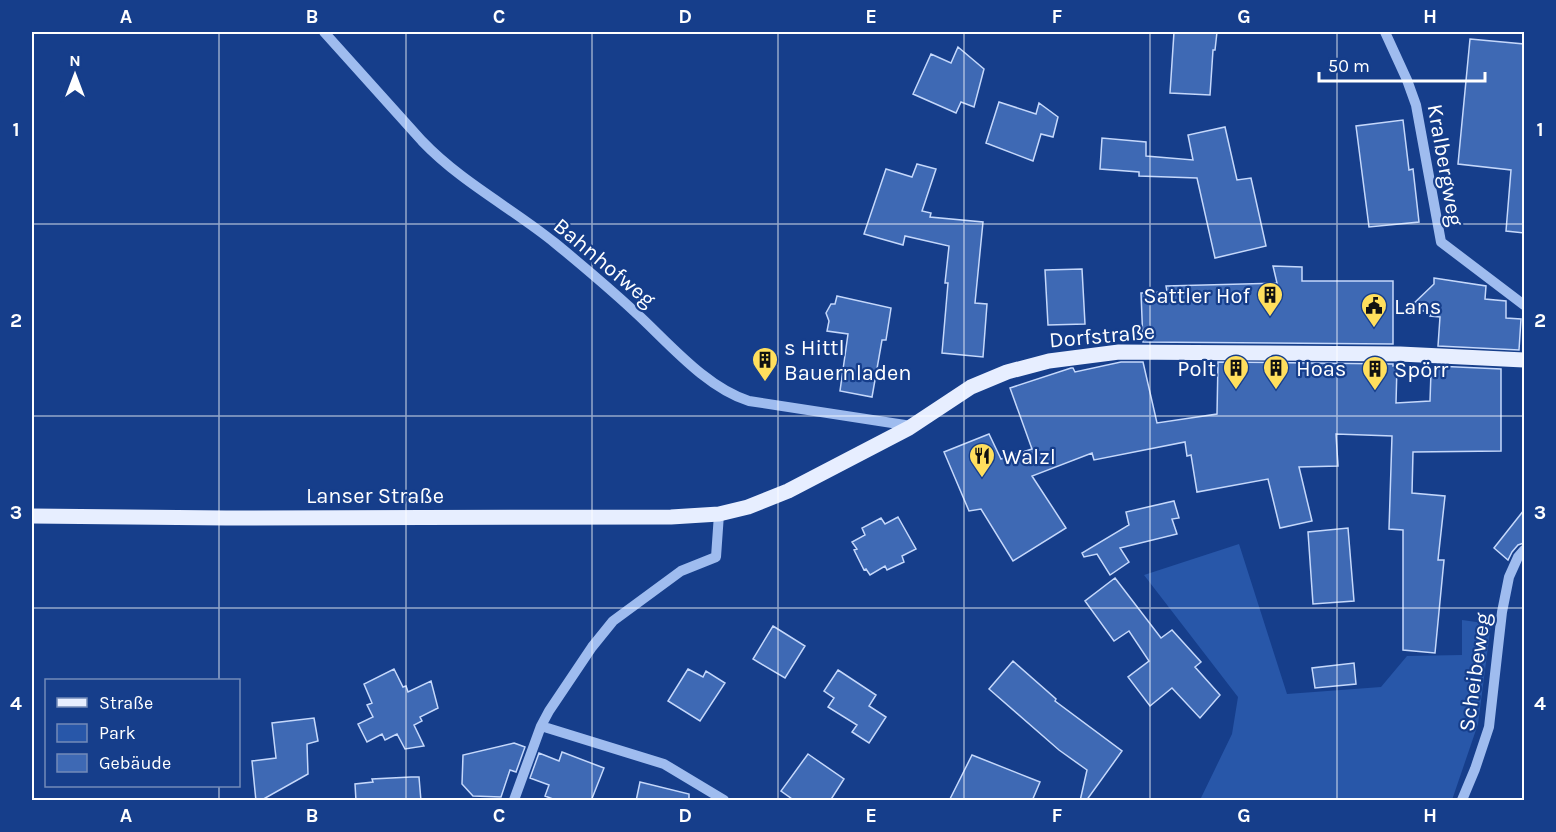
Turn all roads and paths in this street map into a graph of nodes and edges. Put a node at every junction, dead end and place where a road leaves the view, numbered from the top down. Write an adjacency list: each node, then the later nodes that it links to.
1 (324, 32): 5 (street, Bahnhofweg)
2 (1385, 32): 3 (street, Kralbergweg)
3 (1524, 305)
4 (1524, 360): 5 (main road, Dorfstraße)
5 (909, 428): 6 (main road, Dorfstraße)
6 (719, 514): 7 (main road, Lanser Straße); 9 (street)
7 (32, 516)
8 (1524, 550): 12 (street, Scheibeweg)
9 (541, 726): 10 (street); 11 (street)
10 (513, 801)
11 (724, 801)
12 (1462, 801)

